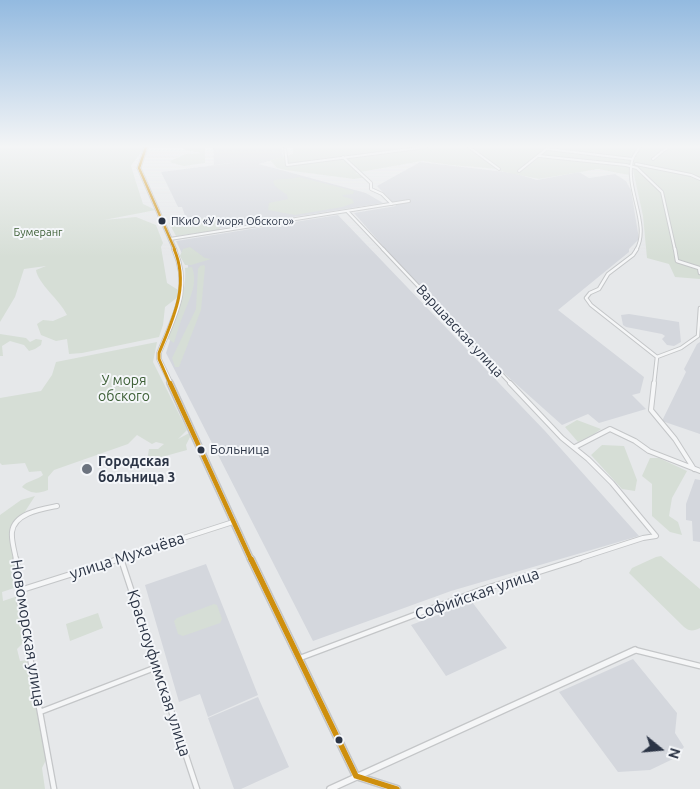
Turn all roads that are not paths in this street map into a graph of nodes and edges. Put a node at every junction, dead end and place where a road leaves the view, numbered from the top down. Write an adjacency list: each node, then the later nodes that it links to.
1 (145, 184): 8 (main road)
2 (371, 184): 6 (street)
3 (631, 184): 12 (street)
4 (653, 184): 9 (street)
5 (409, 202): 6 (street)
6 (393, 204): 7 (street)
7 (348, 211): 8 (street); 13 (street, Варшавская улица)
8 (168, 239): 17 (main road)
9 (700, 273)
10 (700, 308): 11 (street)
11 (699, 323): 12 (street)
12 (657, 357): 14 (street)
13 (575, 448): 14 (street); 18 (street, Варшавская улица)
14 (694, 469): 15 (street)
15 (700, 471)
16 (57, 506): 20 (street, Новоморская улица)
17 (232, 522): 19 (street, улица Мухачёва); 22 (main road)
18 (656, 536): 22 (street, Софийская улица)
19 (121, 558): 20 (street, улица Мухачёва); 24 (street, Красноуфимская улица)
20 (21, 590): 25 (street, Новоморская улица)
21 (636, 650): 23 (street); 26 (street)
22 (300, 658): 26 (main road)
23 (700, 666)
24 (157, 667): 25 (street); 28 (street, Красноуфимская улица)
25 (40, 712): 27 (street, Новоморская улица)
26 (356, 776): 29 (street); 30 (main road)
27 (54, 789)
28 (197, 789)
29 (330, 789)
30 (397, 789)

